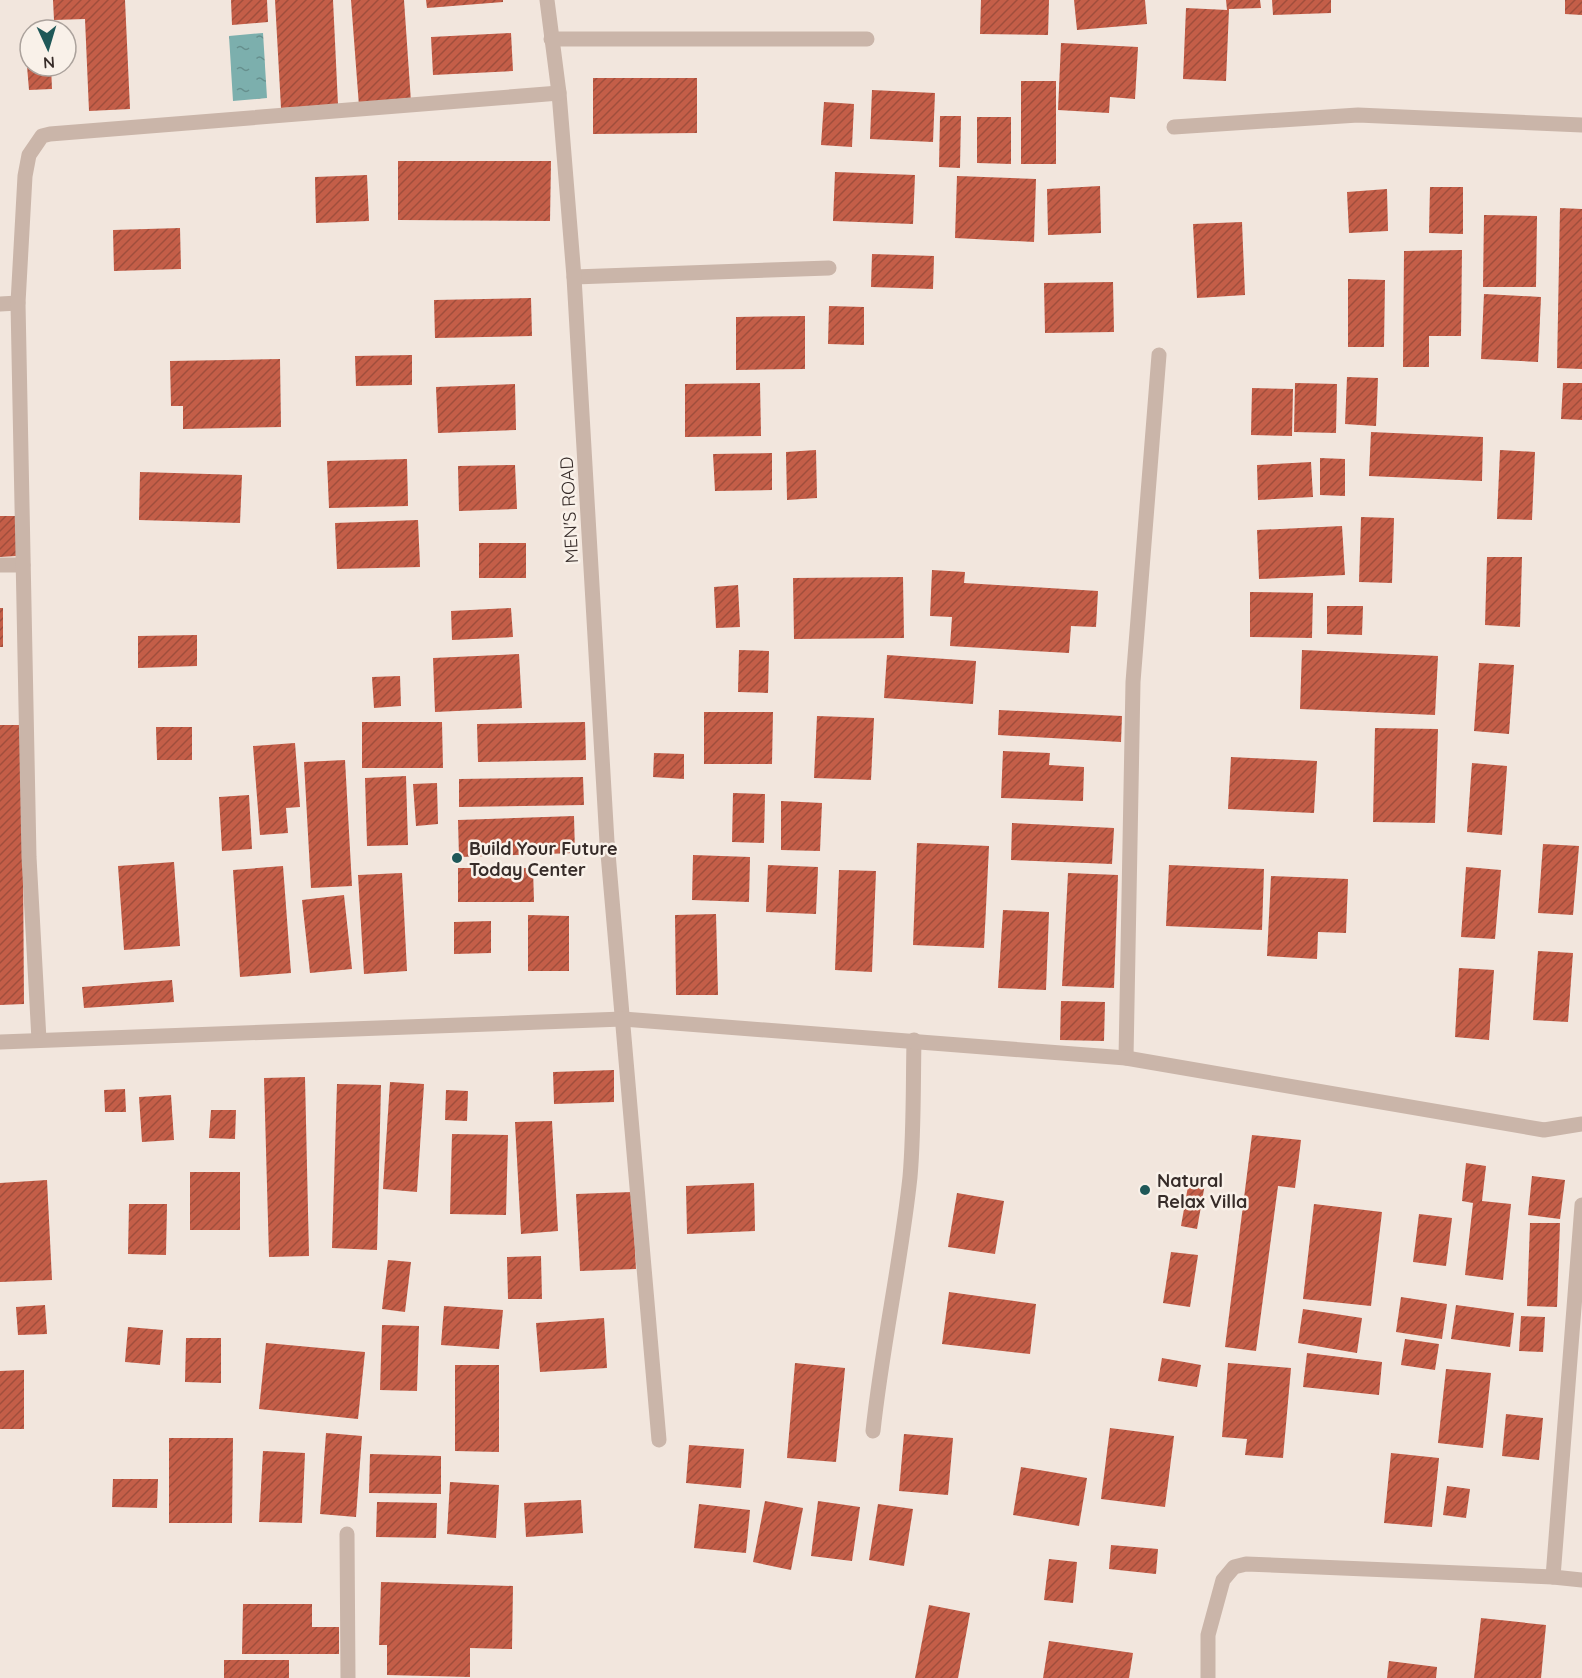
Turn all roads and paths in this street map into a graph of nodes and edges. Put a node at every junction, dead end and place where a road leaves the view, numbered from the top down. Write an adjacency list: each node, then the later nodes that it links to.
1 (547, 0): 2 (street, MEN'S ROAD)
2 (551, 39): 3 (street); 4 (street, MEN'S ROAD)
3 (867, 39)
4 (559, 93): 8 (street, MEN'S ROAD); 9 (street)
5 (1582, 125): 6 (street)
6 (1174, 127)
7 (829, 268): 8 (street)
8 (574, 277): 14 (street, MEN'S ROAD)
9 (18, 303): 10 (street); 13 (street)
10 (0, 304)
11 (1159, 355): 18 (street)
12 (0, 565): 13 (street)
13 (22, 565): 15 (street)
14 (623, 1018): 15 (street); 16 (street); 22 (street, MEN'S ROAD)
15 (39, 1040): 17 (street)
16 (914, 1040): 18 (street); 21 (street)
17 (0, 1042)
18 (1126, 1058): 19 (street)
19 (1582, 1124)
20 (1582, 1205): 24 (street)
21 (873, 1431)
22 (659, 1440)
23 (346, 1534): 26 (street)
24 (1553, 1577): 25 (street); 27 (street)
25 (1582, 1580)
26 (348, 1678)
27 (1208, 1678)

